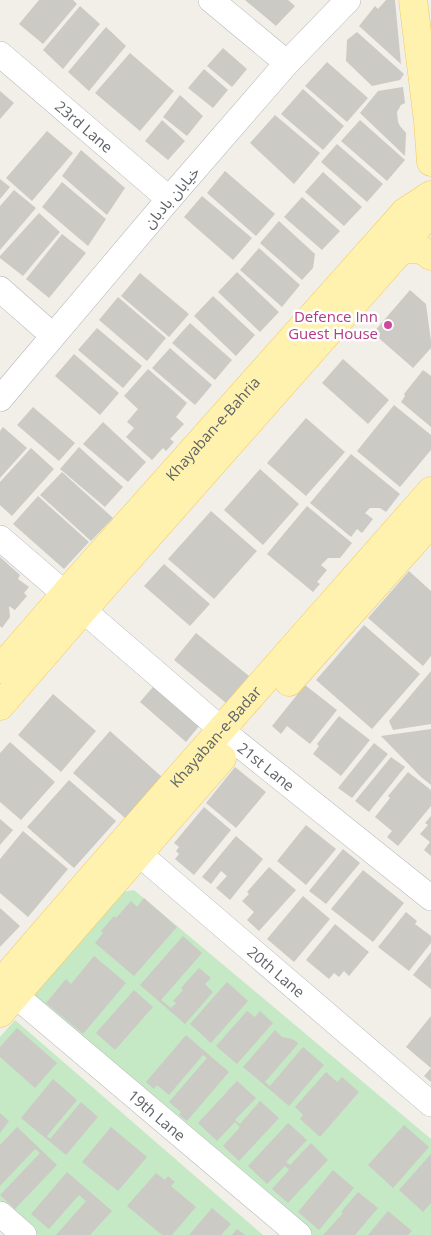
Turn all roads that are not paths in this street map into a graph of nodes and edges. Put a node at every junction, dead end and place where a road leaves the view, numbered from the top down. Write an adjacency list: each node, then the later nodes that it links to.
1 (211, 0): 6 (street)
2 (326, 0): 6 (street, خیابان بادبان)
3 (348, 0): 6 (street, خیابان بادبان)
4 (413, 0): 7 (main road)
5 (0, 54): 9 (street, 23rd Lane)
6 (281, 59): 9 (street, خیابان بادبان)
7 (428, 122): 8 (main road); 12 (main road)
8 (431, 162)
9 (164, 194): 15 (street, خیابان بادبان); 17 (street, خیابان بادبان)
10 (431, 195): 11 (main road, Khayaban-e-Bahria)
11 (419, 216): 12 (main road, Khayaban-e-Bahria)
12 (392, 243): 13 (main road); 21 (main road, Khayaban-e-Bahria)
13 (431, 256)
14 (0, 289): 15 (street)
15 (43, 327): 16 (street, خیابان بادبان)
16 (0, 377)
17 (0, 399)
18 (431, 491): 24 (main road, Khayaban-e-Badar)
19 (428, 529): 24 (main road, Khayaban-e-Badar)
20 (0, 538): 21 (street, 21st Lane)
21 (74, 602): 22 (main road, Khayaban-e-Bahria); 23 (main road, Khayaban-e-Bahria); 24 (street, 21st Lane)
22 (0, 669)
23 (0, 706)
24 (229, 736): 25 (main road, Khayaban-e-Badar); 26 (street, 21st Lane)
25 (131, 847): 27 (main road, Khayaban-e-Badar); 28 (street, 20th Lane)
26 (431, 898)
27 (5, 997): 31 (street, 19th Lane)
28 (431, 1104)
29 (0, 1214): 30 (street)
30 (24, 1235)
31 (299, 1235)

